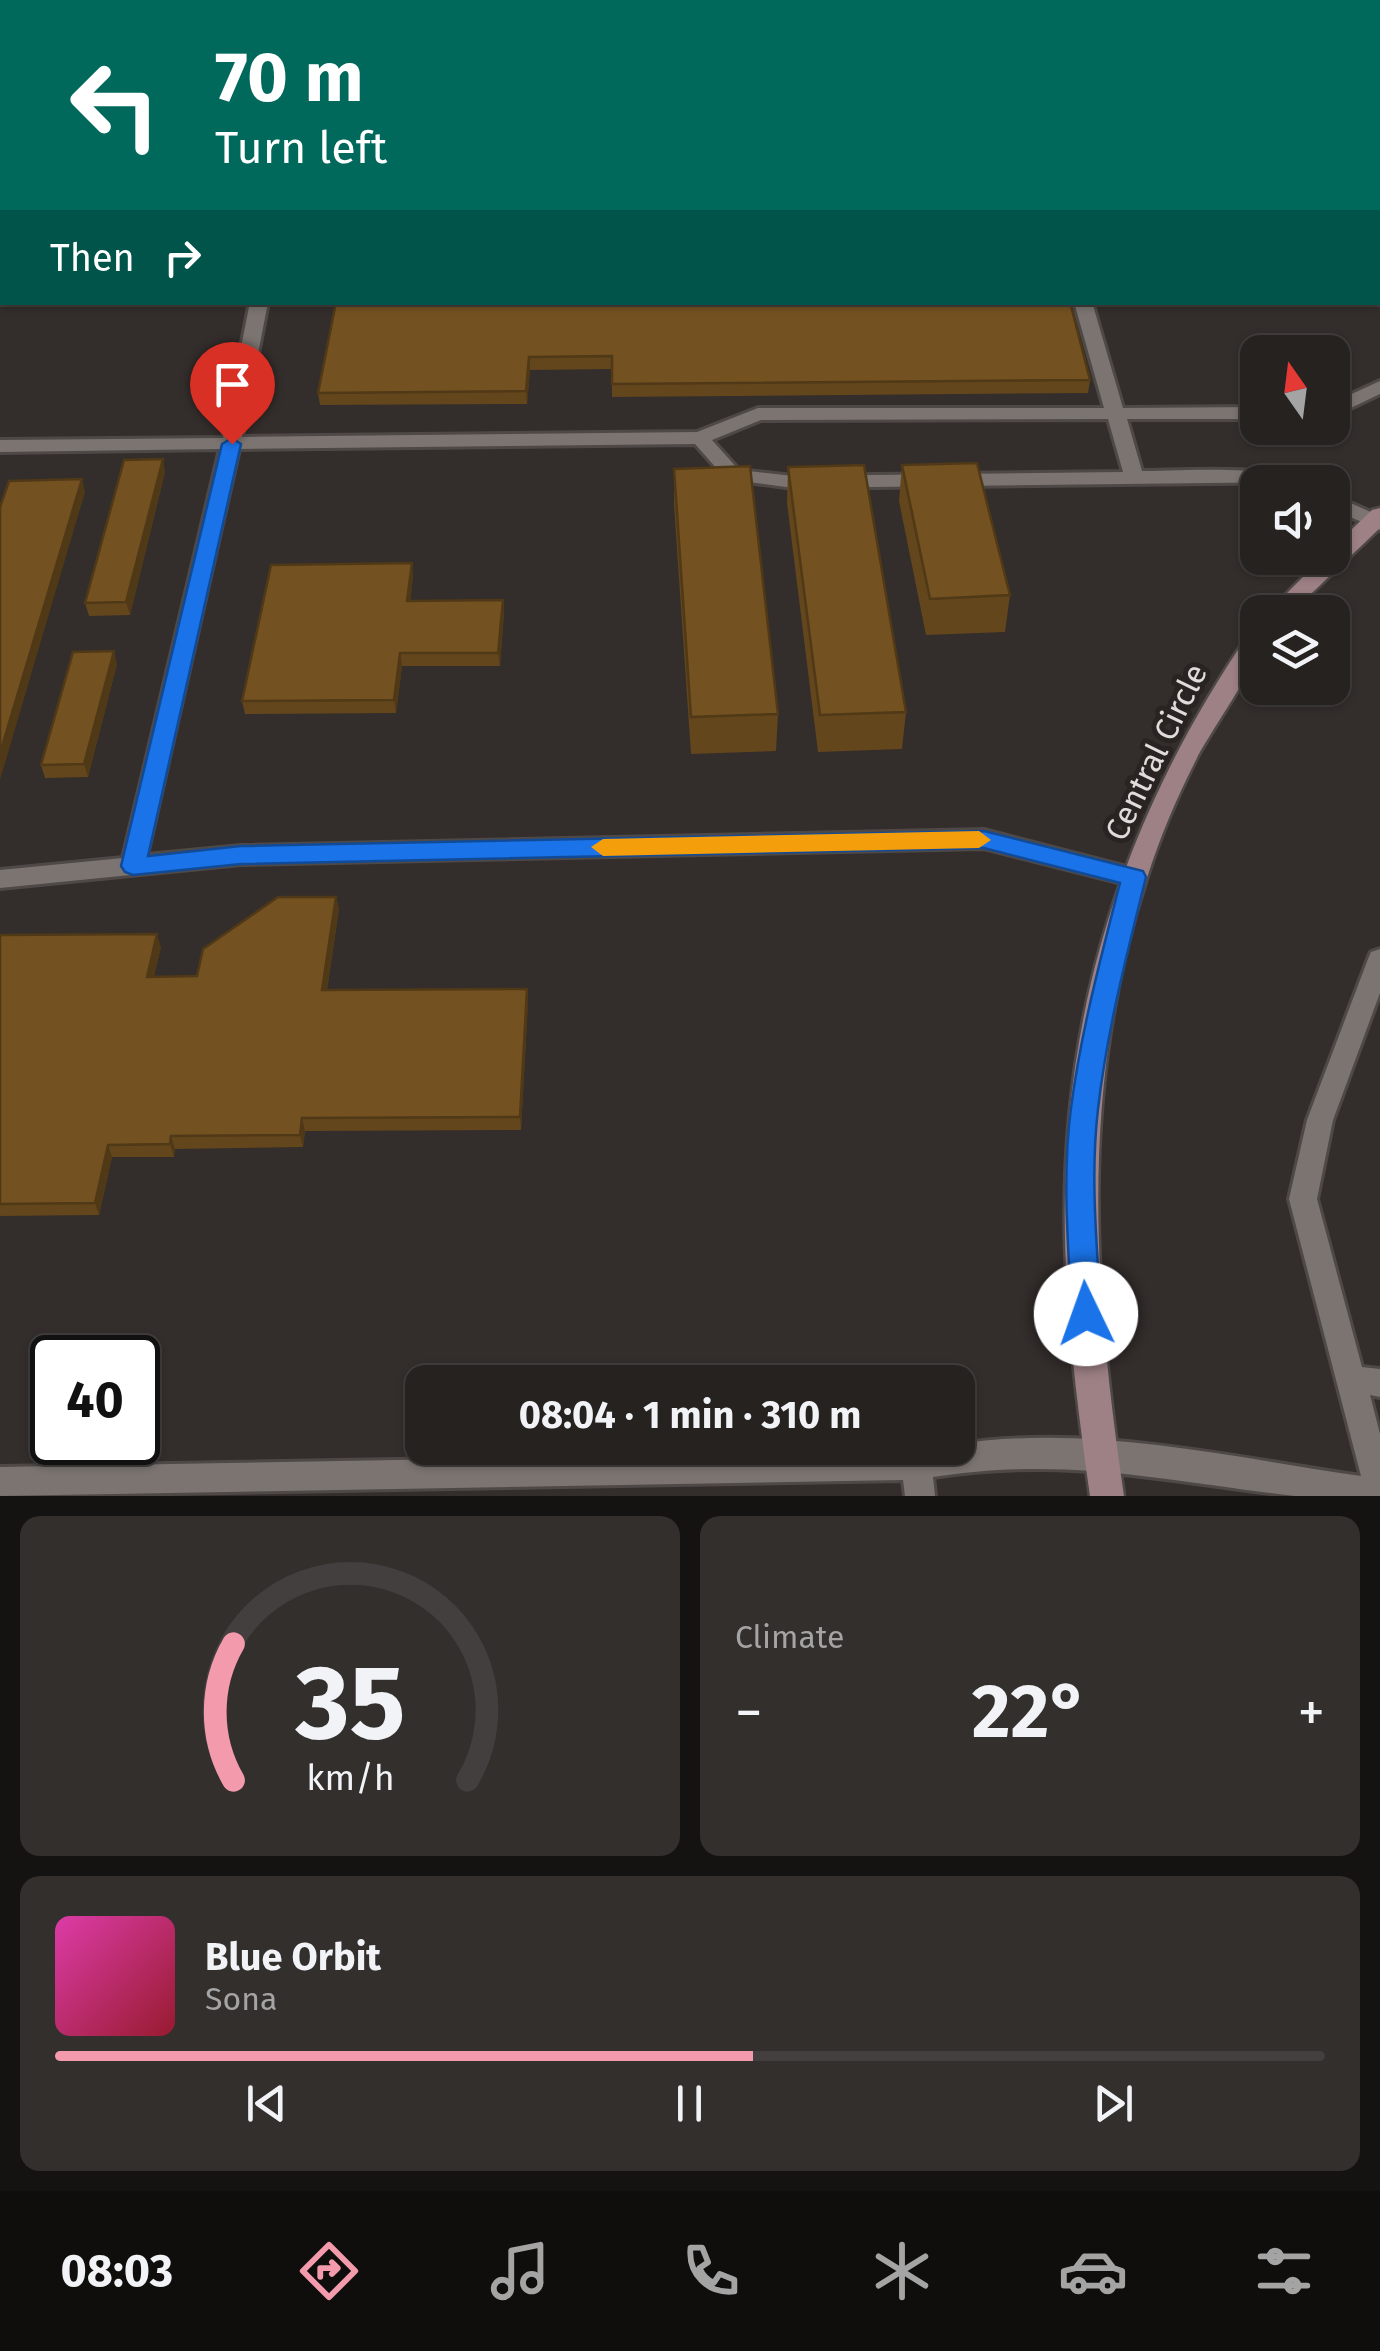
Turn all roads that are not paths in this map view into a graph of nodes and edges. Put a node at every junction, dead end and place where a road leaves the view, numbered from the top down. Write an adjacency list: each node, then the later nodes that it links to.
1 (258, 305): 8 (lane)
2 (1085, 305): 6 (lane)
3 (1380, 386): 4 (lane)
4 (1350, 402)
5 (1240, 414): 6 (lane)
6 (1116, 416): 7 (lane); 11 (lane)
7 (700, 438): 8 (lane); 11 (lane)
8 (232, 444): 9 (lane); 16 (lane)
9 (0, 446)
10 (1240, 476): 11 (lane)
11 (1134, 477)
12 (1350, 508): 13 (lane)
13 (1378, 520): 14 (street)
14 (1297, 595)
15 (1240, 664): 17 (street, Central Circle)
16 (133, 866): 17 (lane); 18 (lane)
17 (1134, 877): 21 (street, Central Circle)
18 (0, 879)
19 (1380, 960): 20 (lane)
20 (1366, 1381): 24 (lane)
21 (1101, 1454): 22 (lane); 24 (lane); 25 (street, Central Circle)
22 (918, 1481): 23 (lane)
23 (0, 1482)
24 (1380, 1493)
25 (1107, 1496)

